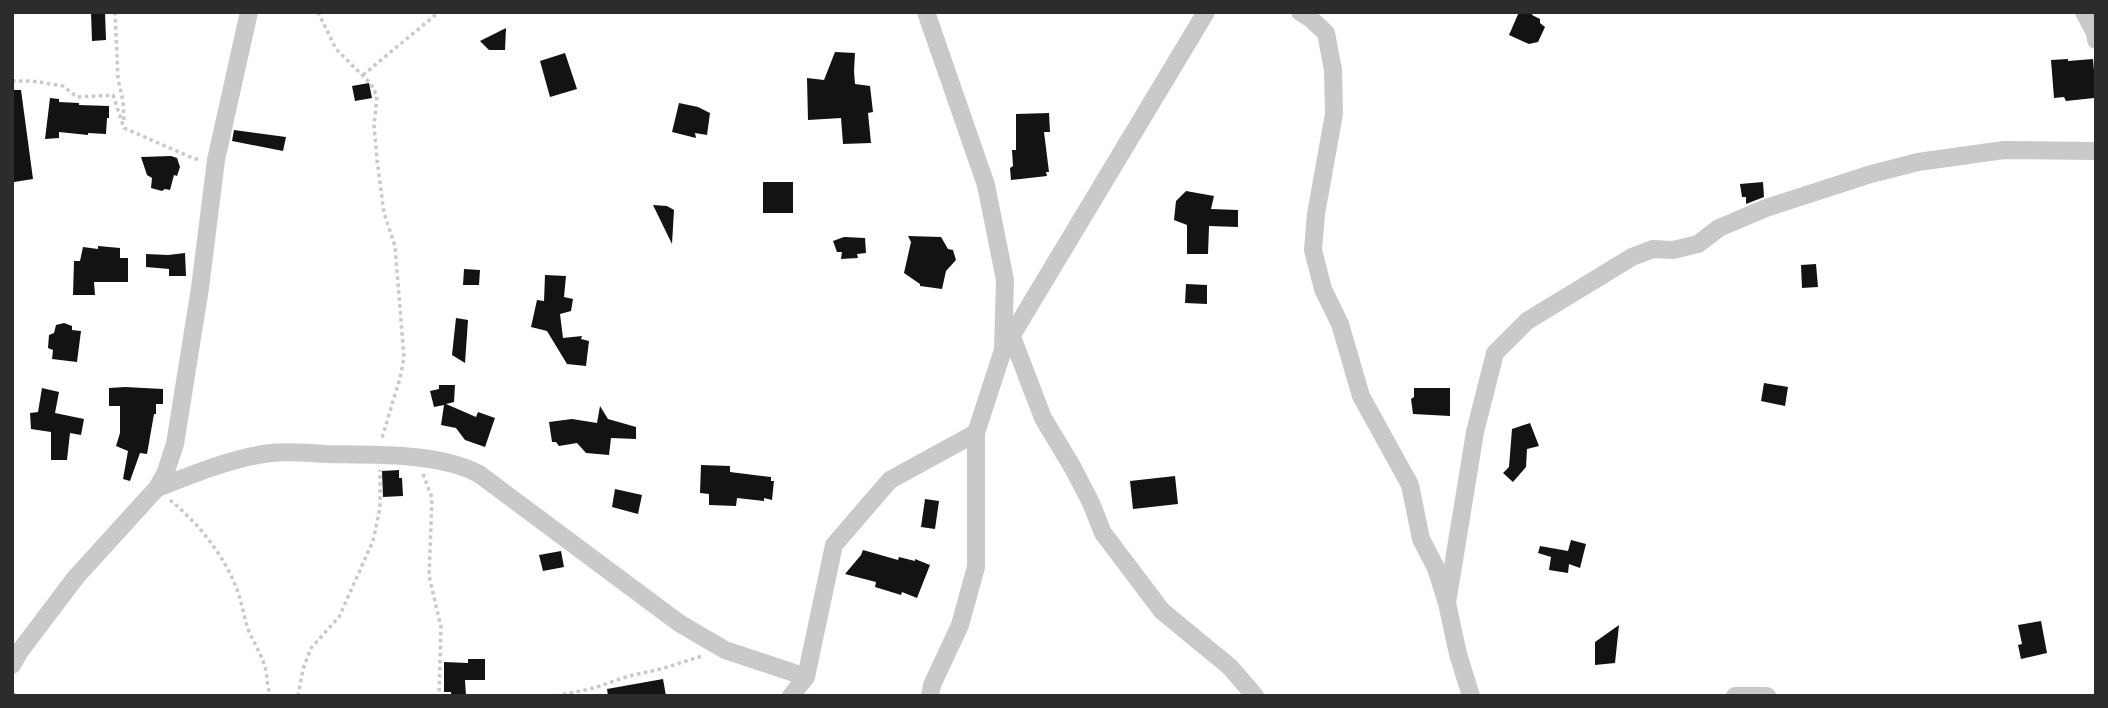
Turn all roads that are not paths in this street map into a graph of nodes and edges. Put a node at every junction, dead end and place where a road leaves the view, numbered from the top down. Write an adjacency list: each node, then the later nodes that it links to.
1 (249, 12): 10 (street)
2 (926, 12): 8 (street)
3 (1206, 12): 8 (street)
4 (1300, 12): 11 (street)
5 (2084, 12): 6 (street)
6 (2096, 40)
7 (2096, 151): 11 (street)
8 (1007, 344): 9 (street); 16 (street)
9 (976, 433): 13 (street); 15 (street)
10 (157, 488): 12 (street); 13 (street)
11 (1447, 603): 17 (street)
12 (15, 657)
13 (806, 677): 14 (street)
14 (791, 696)
15 (930, 696)
16 (1255, 696)
17 (1471, 696)
18 (1735, 696): 19 (street)
19 (1767, 696)

